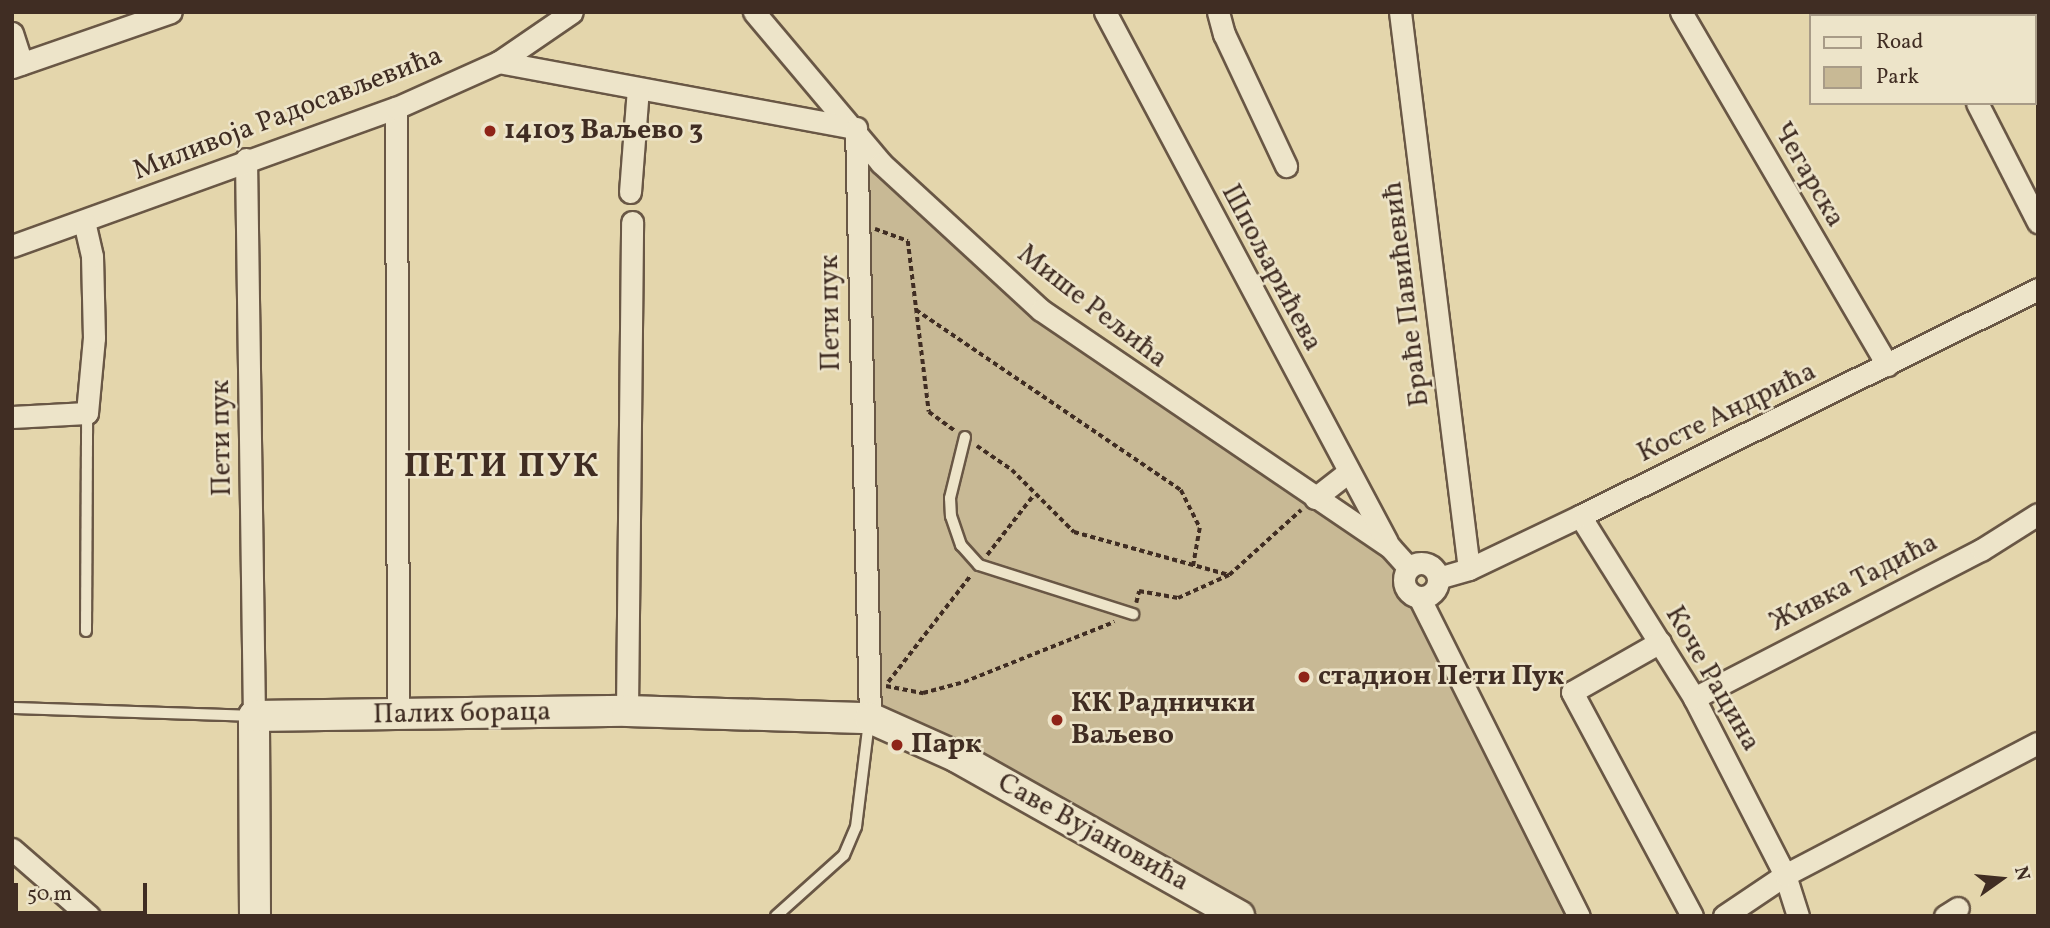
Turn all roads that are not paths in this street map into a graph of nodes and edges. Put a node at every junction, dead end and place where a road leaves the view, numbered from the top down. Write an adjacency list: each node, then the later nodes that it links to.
1 (171, 12): 8 (street)
2 (572, 12): 10 (street, Миливоја Радосављевића)
3 (754, 12): 15 (street, Мише Рељића)
4 (1105, 12): 28 (street, Шпољарићева)
5 (1218, 12): 17 (street)
6 (1401, 12): 34 (street, Браће Павићевић)
7 (1681, 12): 24 (street, Чегарска)
8 (140, 18): 11 (street)
9 (12, 33): 11 (street)
10 (499, 62): 12 (street); 14 (street, Миливоја Радосављевића)
11 (17, 65)
12 (638, 88): 15 (street); 18 (street)
13 (1978, 105): 21 (street)
14 (396, 108): 16 (street, Миливоја Радосављевића); 43 (street)
15 (856, 128): 29 (street, Мише Рељића); 45 (street, Пети пук)
16 (246, 159): 19 (street, Миливоја Радосављевића); 44 (street, Пети пук)
17 (1286, 166)
18 (631, 192)
19 (84, 221): 22 (street, Миливоја Радосављевића); 25 (street)
20 (632, 222): 42 (street)
21 (2038, 222)
22 (12, 246)
23 (2038, 289): 24 (street, Косте Андрића)
24 (1887, 365): 31 (street, Косте Андрића)
25 (87, 413): 26 (street); 38 (lane)
26 (12, 417)
27 (965, 437): 37 (lane)
28 (1347, 473): 29 (street); 32 (street, Шпољарићева)
29 (1315, 498): 32 (street, Мише Рељића)
30 (2038, 514): 40 (street, Живка Тадића)
31 (1580, 516): 34 (street, Косте Андрића); 39 (street, Коче Рацина)
32 (1390, 547): 33 (street, Мише Рељића)
33 (1409, 568): 35 (street); 36 (street)
34 (1469, 569): 35 (street, Косте Андрића)
35 (1438, 578): 36 (street)
36 (1419, 597): 53 (street)
37 (1133, 614)
38 (86, 631)
39 (1660, 642): 40 (street, Коче Рацина); 54 (street)
40 (1694, 698): 48 (street, Коче Рацина)
41 (12, 708): 44 (lane)
42 (627, 711): 43 (street, Палих бораца); 45 (street, Палих бораца)
43 (398, 715): 44 (street, Палих бораца)
44 (254, 716): 50 (street)
45 (870, 718): 51 (lane); 52 (street, Саве Вујановића)
46 (2038, 743): 48 (street)
47 (12, 849): 49 (street)
48 (1785, 875): 55 (street); 56 (street, Коче Рацина)
49 (89, 916)
50 (255, 916)
51 (776, 916)
52 (1240, 916)
53 (1579, 916)
54 (1692, 916)
55 (1724, 916)
56 (1798, 916)

